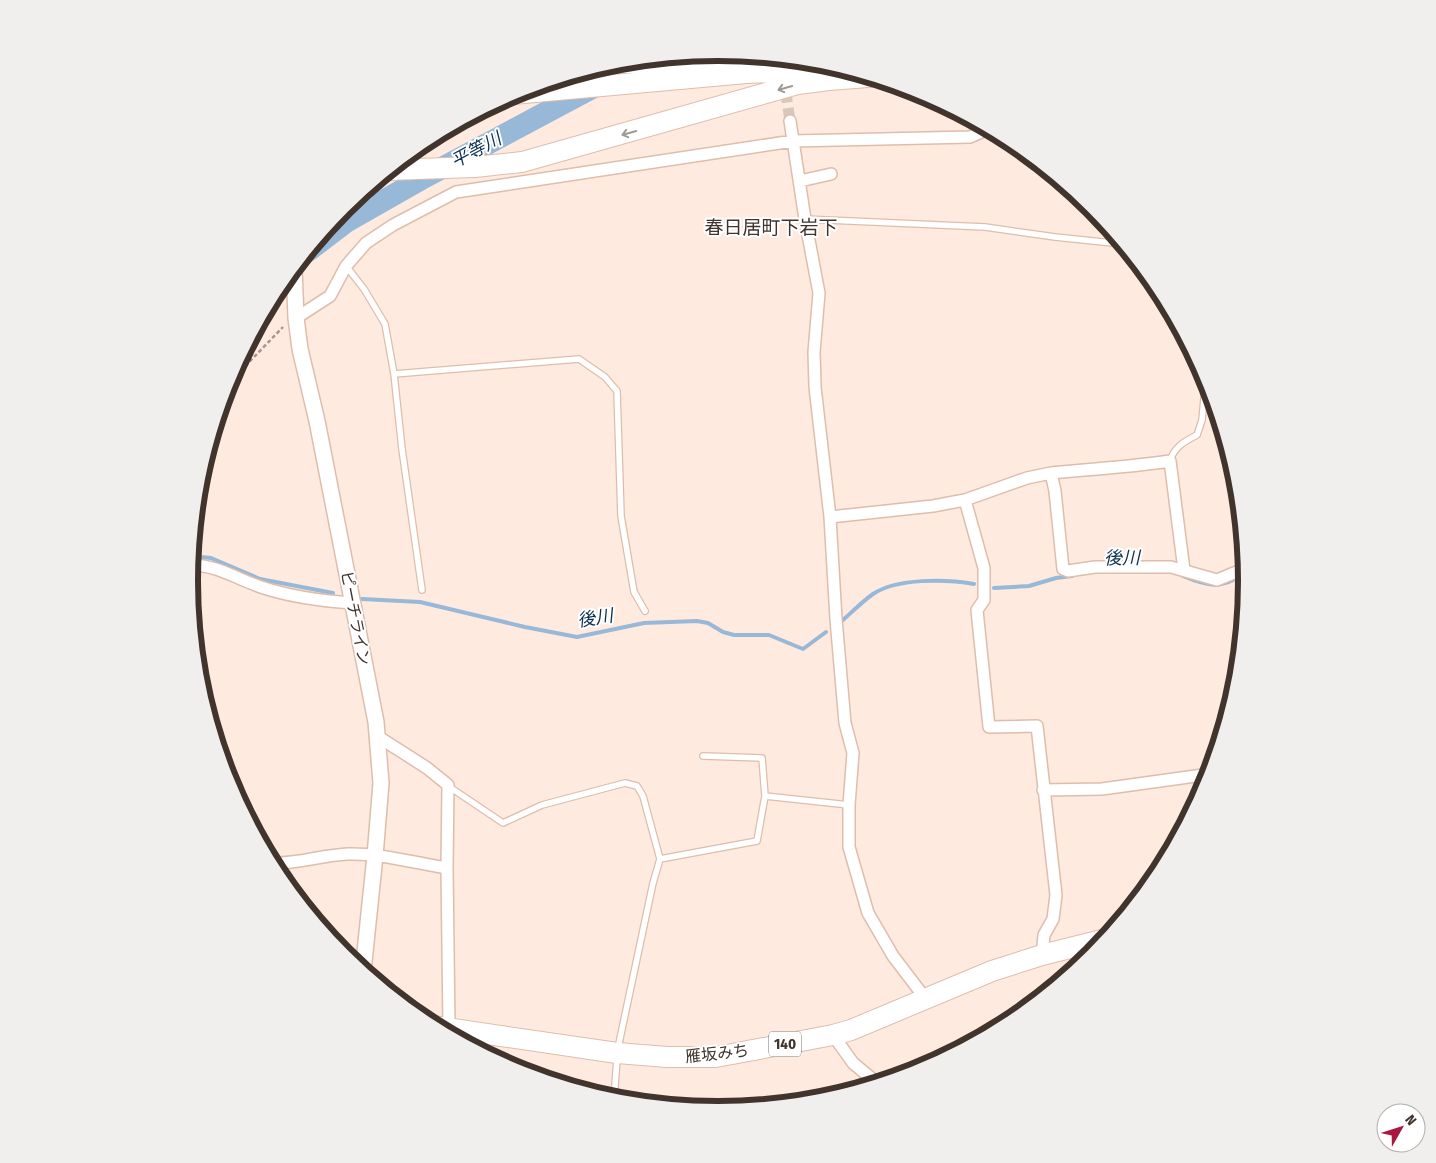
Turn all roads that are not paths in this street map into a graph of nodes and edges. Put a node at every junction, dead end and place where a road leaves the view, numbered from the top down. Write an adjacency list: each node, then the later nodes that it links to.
1 (681, 62): 2 (highway)
2 (762, 63)
3 (812, 70): 5 (highway)
4 (850, 78): 9 (highway, one-way to 9)
5 (545, 91)
6 (790, 121): 8 (street)
7 (980, 132): 8 (street)
8 (793, 141): 11 (street); 14 (street)
9 (400, 170)
10 (831, 174): 11 (street)
11 (800, 181): 12 (street)
12 (805, 219): 13 (lane); 22 (street)
13 (1113, 243)
14 (346, 266): 16 (street); 17 (lane)
15 (294, 279): 16 (street, ピーチライン)
16 (297, 322): 27 (street, ピーチライン)
17 (394, 374): 26 (lane); 28 (lane)
18 (1204, 396): 19 (lane)
19 (1170, 461): 20 (street); 24 (street)
20 (1051, 473): 21 (street); 24 (street)
21 (965, 500): 22 (street); 33 (street)
22 (830, 517): 35 (street)
23 (198, 565): 27 (street)
24 (1184, 570): 25 (street)
25 (1238, 571)
26 (422, 590)
27 (354, 604): 29 (street, ピーチライン)
28 (645, 611)
29 (377, 736): 32 (street); 36 (street, ピーチライン)
30 (703, 756): 34 (lane)
31 (1201, 775): 33 (street)
32 (448, 786): 37 (lane); 39 (street)
33 (1043, 790): 41 (street)
34 (765, 796): 35 (lane); 37 (lane)
35 (849, 805): 43 (street)
36 (375, 856): 38 (street); 39 (street); 42 (street, ピーチライン)
37 (660, 859): 47 (lane)
38 (280, 863)
39 (447, 868): 44 (street)
40 (1092, 943): 41 (highway, 雁坂みち / 140)
41 (1042, 956): 43 (highway, 雁坂みち / 140)
42 (364, 962)
43 (925, 998): 46 (highway, 雁坂みち / 140)
44 (441, 1022)
45 (455, 1030): 47 (highway, 雁坂みち / 140)
46 (833, 1035): 47 (highway, 雁坂みち / 140); 48 (street)
47 (617, 1053): 49 (lane)
48 (871, 1078)
49 (615, 1091)

